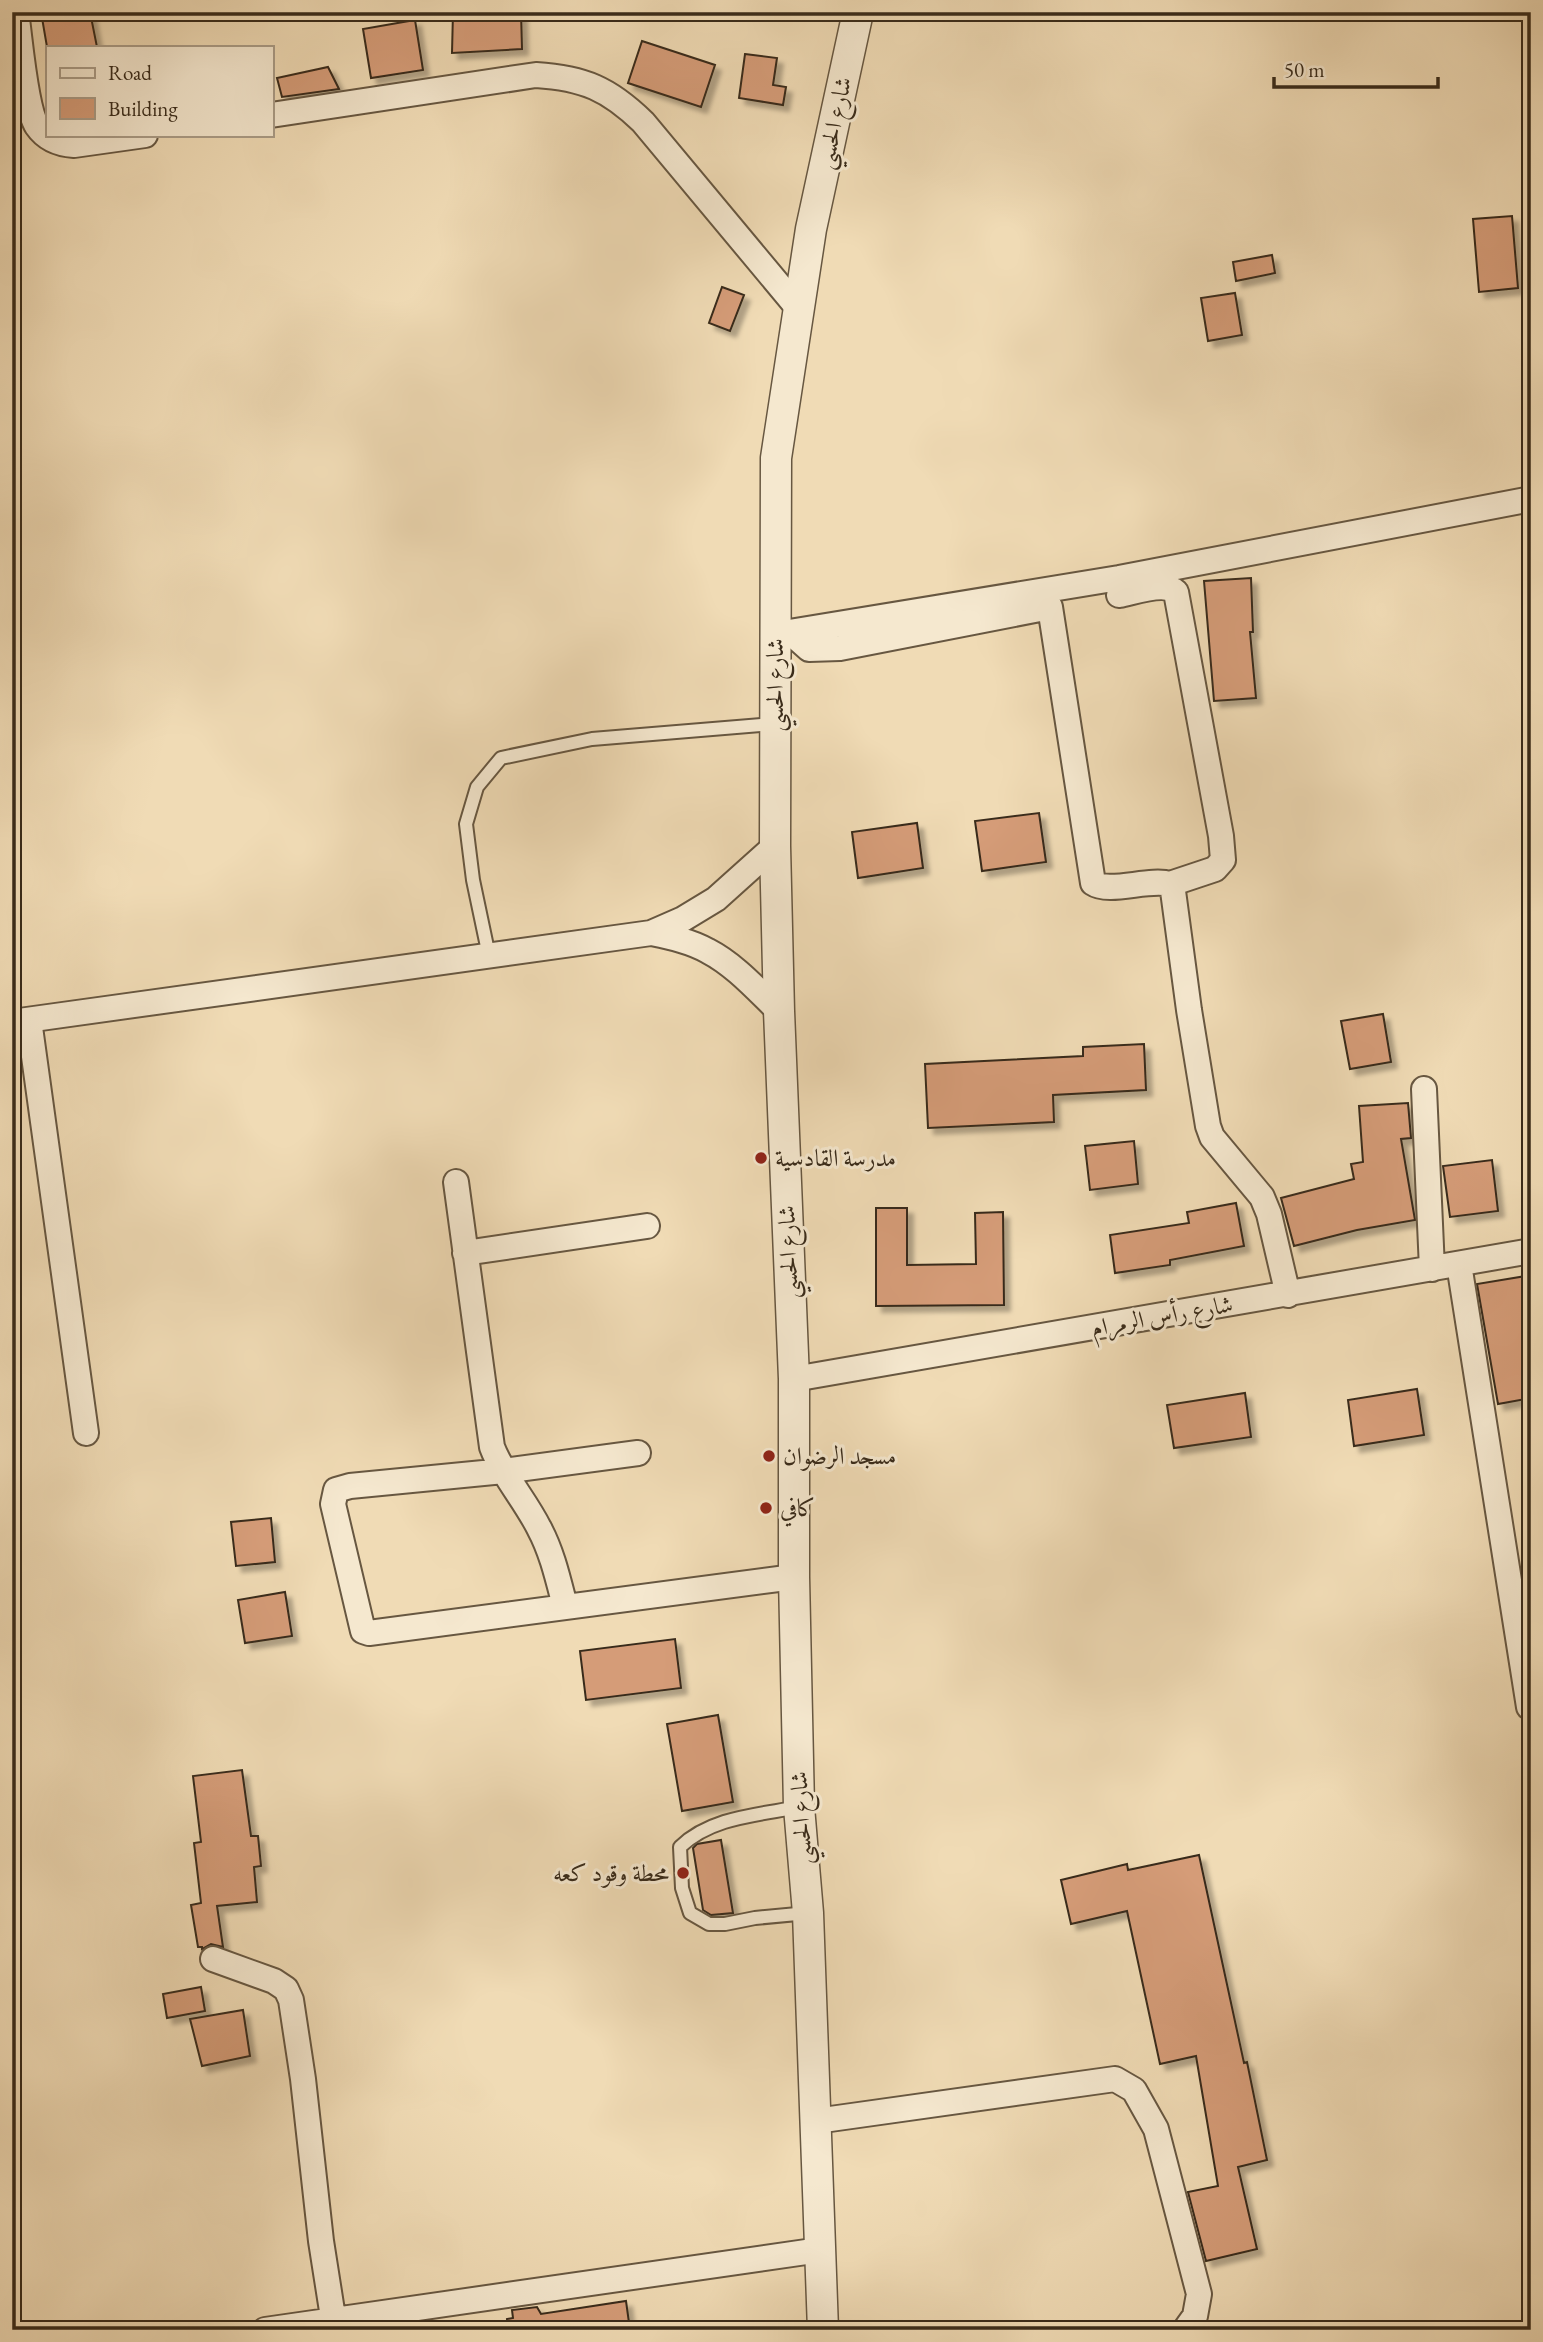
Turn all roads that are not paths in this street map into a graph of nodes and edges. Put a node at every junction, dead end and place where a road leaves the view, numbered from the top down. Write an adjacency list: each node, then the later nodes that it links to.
1 (16, 12): 4 (street)
2 (858, 12): 7 (street, شارع الحسي)
3 (273, 115): 7 (street)
4 (46, 135)
5 (47, 136): 6 (street)
6 (138, 136)
7 (798, 308): 11 (street, شارع الحسي)
8 (1531, 499): 9 (street)
9 (1120, 586): 10 (street); 11 (street); 14 (street)
10 (1051, 607): 11 (street); 14 (street)
11 (783, 634): 12 (street, شارع الحسي)
12 (775, 724): 13 (street, شارع الحسي); 16 (lane)
13 (775, 846): 15 (street); 17 (street, شارع الحسي)
14 (1170, 884): 26 (street)
15 (651, 933): 16 (street); 17 (street)
16 (489, 956): 18 (street)
17 (779, 1011): 27 (street, شارع الحسي)
18 (21, 1021): 28 (street)
19 (1424, 1090): 25 (street)
20 (456, 1182): 23 (street)
21 (647, 1226): 23 (street)
22 (1531, 1251): 24 (street, شارع رأس الرمرام)
23 (465, 1253): 30 (street)
24 (1458, 1264): 25 (street, شارع رأس الرمرام); 33 (street)
25 (1432, 1269): 26 (street, شارع رأس الرمرام)
26 (1288, 1295): 27 (street, شارع رأس الرمرام)
27 (793, 1379): 31 (street, شارع الحسي)
28 (86, 1433)
29 (638, 1453): 30 (street)
30 (504, 1471): 32 (street); 32 (street)
31 (794, 1577): 32 (street); 34 (street, شارع الحسي)
32 (565, 1606)
33 (1529, 1707)
34 (799, 1807): 35 (street, شارع الحسي); 35 (lane)
35 (808, 1913): 37 (street, شارع الحسي)
36 (214, 1959): 39 (street)
37 (816, 2121): 38 (street, شارع الحسي); 42 (street)
38 (820, 2250): 39 (street); 41 (street, شارع الحسي)
39 (333, 2325): 40 (street)
40 (265, 2330)
41 (823, 2330)
42 (1185, 2330)

